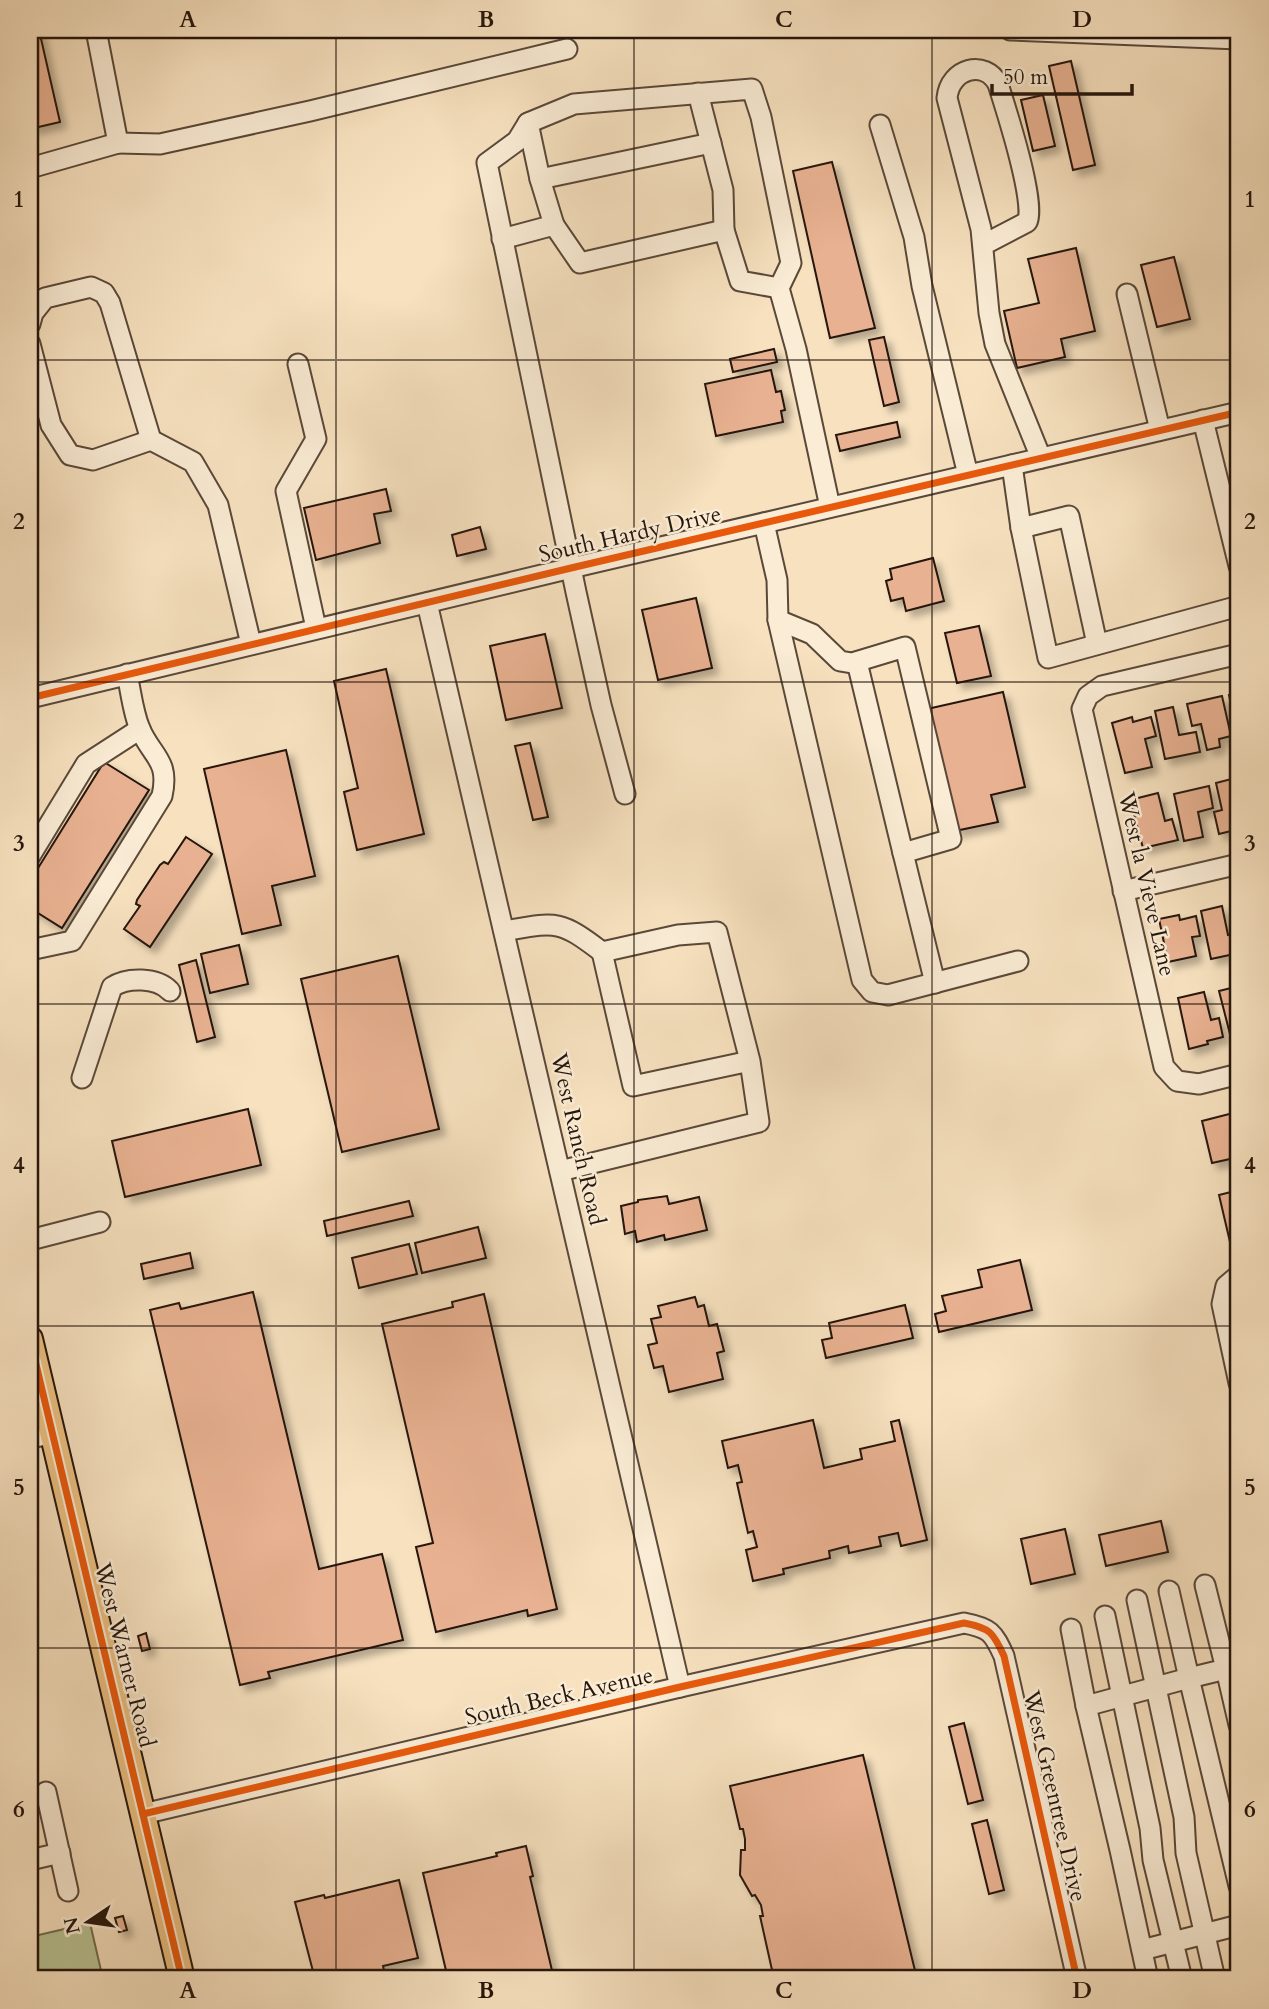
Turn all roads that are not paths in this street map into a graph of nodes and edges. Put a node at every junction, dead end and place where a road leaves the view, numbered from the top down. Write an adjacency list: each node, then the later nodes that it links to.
1 (96, 30): 8 (street)
2 (1010, 30): 3 (street)
3 (1239, 39)
4 (567, 49): 8 (street)
5 (698, 93): 6 (street); 9 (street); 16 (street)
6 (528, 123): 11 (street); 14 (street)
7 (880, 125): 27 (street)
8 (118, 143): 10 (street)
9 (711, 143): 11 (street); 13 (street)
10 (30, 168)
11 (540, 179): 12 (street)
12 (554, 225): 13 (street); 14 (street)
13 (724, 230): 16 (street)
14 (502, 239): 32 (street)
15 (983, 245): 15 (street); 25 (street)
16 (779, 288): 28 (street)
17 (1127, 294): 23 (street)
18 (30, 324): 24 (street)
19 (30, 344): 24 (street)
20 (299, 364): 36 (street)
21 (1239, 412): 22 (street, South Hardy Drive)
22 (1203, 420): 23 (street, South Hardy Drive); 31 (street)
23 (1160, 430): 25 (street, South Hardy Drive)
24 (151, 440): 37 (street)
25 (1041, 458): 26 (street, South Hardy Drive)
26 (1012, 465): 27 (street, South Hardy Drive); 30 (street)
27 (968, 475): 28 (street, South Hardy Drive)
28 (830, 507): 29 (street, South Hardy Drive)
29 (764, 523): 32 (street, South Hardy Drive); 35 (street)
30 (1021, 527): 38 (street); 38 (street)
31 (1239, 566)
32 (571, 568): 33 (street, South Hardy Drive); 44 (street)
33 (427, 603): 36 (street, South Hardy Drive); 49 (street, West Ranch Road)
34 (1239, 606): 38 (street)
35 (778, 620): 40 (street); 53 (street)
36 (316, 628): 37 (street, South Hardy Drive)
37 (251, 644): 41 (street, South Hardy Drive)
38 (1097, 644)
39 (1239, 654): 48 (street, West la Vieve Lane)
40 (857, 662): 45 (street); 45 (street)
41 (127, 674): 42 (street, South Hardy Drive); 43 (street)
42 (30, 698)
43 (139, 729): 46 (street); 50 (street)
44 (625, 794)
45 (903, 853): 53 (street)
46 (30, 856)
47 (1239, 864): 48 (street)
48 (1123, 891): 56 (street, West la Vieve Lane)
49 (504, 931): 51 (street); 58 (street, West Ranch Road)
50 (30, 950)
51 (602, 952): 55 (street); 55 (street)
52 (1018, 961): 53 (street)
53 (935, 983)
54 (170, 991): 57 (street)
55 (750, 1061): 58 (street)
56 (1239, 1074)
57 (82, 1078)
58 (560, 1171): 73 (street, West Ranch Road)
59 (100, 1222): 60 (street)
60 (30, 1240)
61 (1233, 1281): 63 (street)
62 (30, 1339): 64 (main road, West Warner Road)
63 (1239, 1383)
64 (41, 1436): 79 (main road, West Warner Road)
65 (1205, 1585): 71 (street)
66 (1169, 1591): 72 (street)
67 (1137, 1600): 74 (street)
68 (1105, 1616): 75 (street)
69 (984, 1627): 73 (street, South Beck Avenue); 90 (street, West Greentree Drive)
70 (1071, 1629): 76 (street)
71 (1226, 1669): 72 (street); 77 (street)
72 (1189, 1678): 74 (street); 80 (street)
73 (680, 1687): 79 (street, South Beck Avenue)
74 (1157, 1687): 75 (street); 86 (street)
75 (1122, 1696): 76 (street); 87 (street)
76 (1086, 1706): 88 (street)
77 (1239, 1725)
78 (46, 1792): 81 (street)
79 (143, 1814): 89 (main road, West Warner Road)
80 (1231, 1824): 83 (street)
81 (60, 1853): 82 (street); 84 (street)
82 (30, 1860)
83 (1239, 1886)
84 (68, 1891)
85 (1239, 1925): 86 (street)
86 (1205, 1935): 87 (street); 93 (street)
87 (1173, 1942): 88 (street); 92 (street)
88 (1142, 1950): 91 (street)
89 (182, 1979)
90 (1077, 1979)
91 (1148, 1979)
92 (1182, 1979)
93 (1215, 1979)

